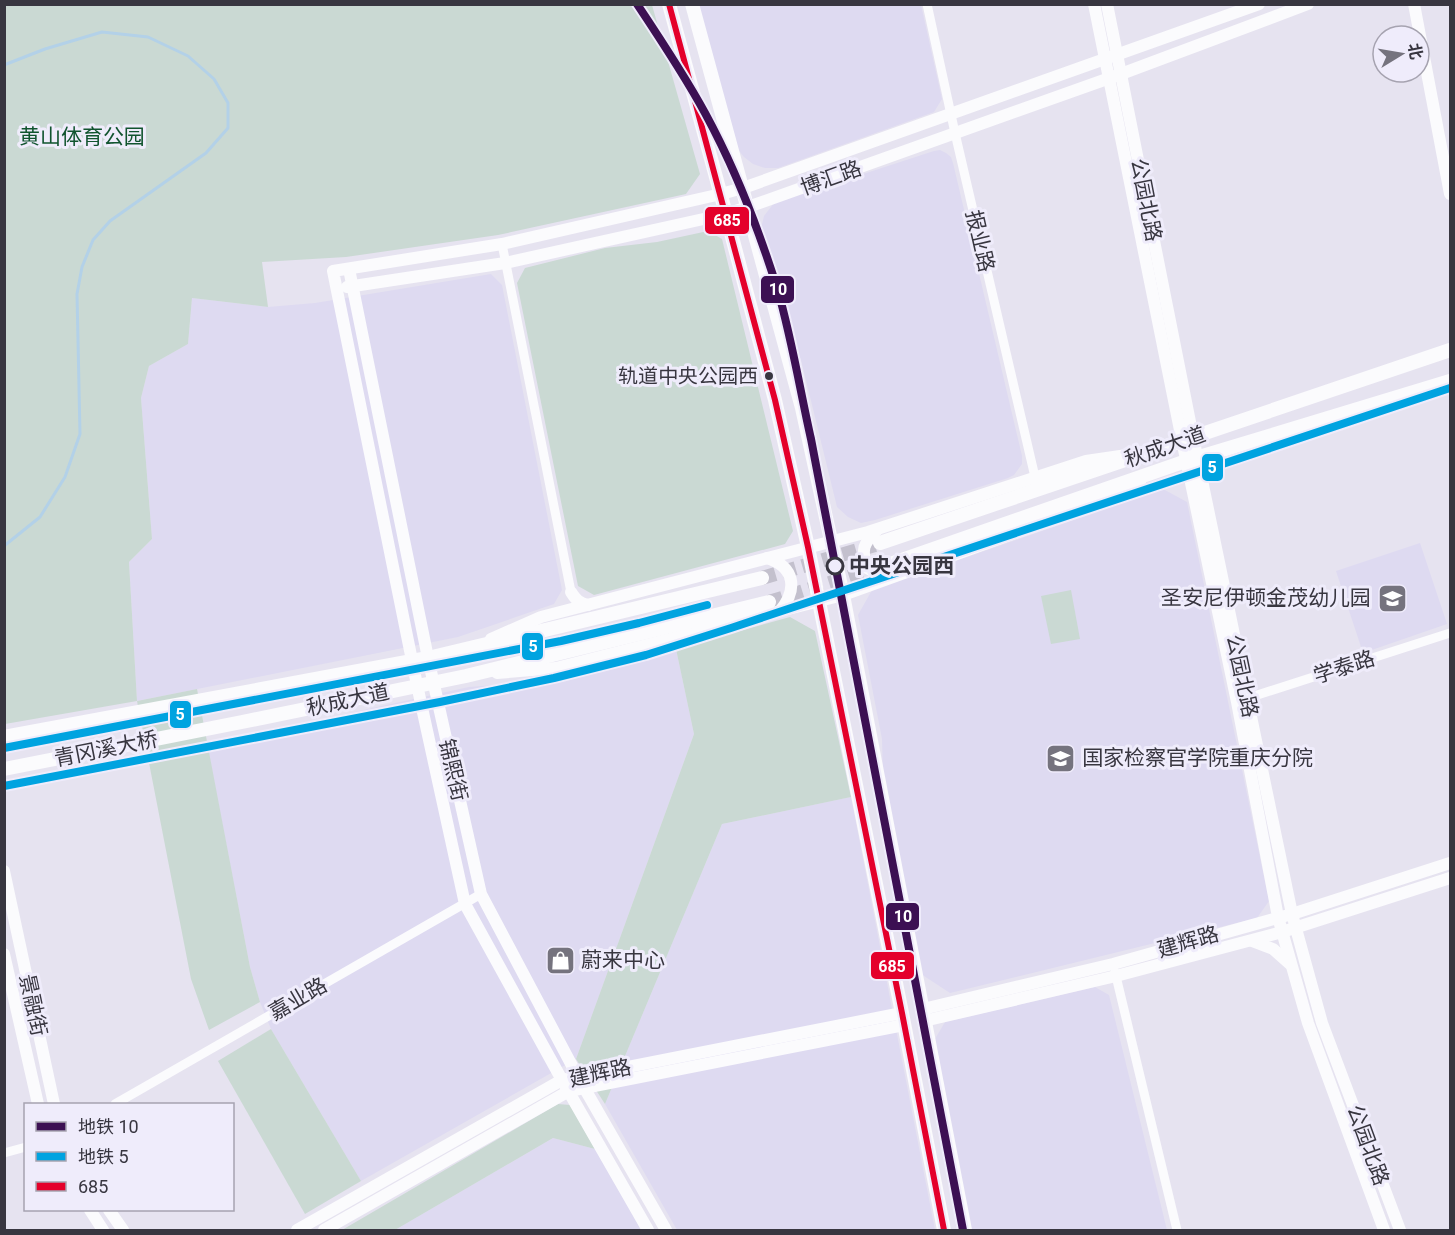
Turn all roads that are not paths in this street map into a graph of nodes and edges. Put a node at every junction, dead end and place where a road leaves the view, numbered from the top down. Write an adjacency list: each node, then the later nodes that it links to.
1 (669, 4): 15 (main road)
2 (692, 4): 14 (main road)
3 (927, 4): 12 (street, 报业路)
4 (1094, 4): 9 (street, 公园北路)
5 (1107, 4): 9 (street, 公园北路)
6 (1259, 4): 9 (street, 博汇路)
7 (1308, 4): 10 (street, 博汇路)
8 (1414, 4): 16 (street)
9 (1111, 57): 10 (street, 公园北路); 11 (street, 公园北路); 12 (street, 博汇路)
10 (1121, 74): 11 (street, 博汇路); 27 (street, 公园北路)
11 (1109, 78): 13 (street, 博汇路); 27 (street, 公园北路)
12 (951, 114): 13 (street, 报业路); 14 (street, 博汇路)
13 (955, 133): 17 (street, 博汇路); 30 (street, 报业路)
14 (743, 188): 15 (street, 博汇路); 17 (main road)
15 (721, 194): 18 (main road); 19 (street, 博汇路)
16 (1450, 194)
17 (748, 207): 18 (street, 博汇路); 32 (main road)
18 (726, 214): 20 (street, 博汇路); 34 (main road)
19 (502, 244): 20 (street); 21 (street, 博汇路)
20 (505, 263): 23 (street, 博汇路); 38 (street)
21 (349, 269): 22 (street, 博汇路); 23 (street, 锦熙街)
22 (333, 271): 24 (street, 锦熙街)
23 (352, 287): 24 (street, 博汇路); 46 (street, 锦熙街)
24 (337, 288): 47 (street, 锦熙街)
25 (1450, 350): 27 (main road, 秋成大道)
26 (1450, 381): 29 (main road, 秋成大道)
27 (1188, 439): 28 (main road, 秋成大道); 29 (street, 公园北路)
28 (1146, 453): 30 (street); 33 (main road, 秋成大道)
29 (1192, 460): 36 (main road, 秋成大道); 52 (street, 公园北路)
30 (1035, 477): 31 (street)
31 (878, 529): 32 (street); 36 (street)
32 (832, 542): 34 (street); 39 (main road)
33 (880, 543)
34 (808, 547): 35 (street); 40 (main road)
35 (767, 558): 42 (street); 43 (street)
36 (890, 571): 39 (street)
37 (762, 578): 45 (main road, 秋成大道)
38 (571, 592): 42 (street)
39 (843, 594): 40 (street); 69 (main road)
40 (820, 601): 43 (street); 70 (main road)
41 (769, 602): 48 (main road, 秋成大道)
42 (590, 605): 45 (street)
43 (780, 611): 48 (street)
44 (1450, 633): 52 (street, 学泰路)
45 (461, 651): 46 (main road, 秋成大道)
46 (428, 658): 47 (main road, 秋成大道); 49 (street, 锦熙街)
47 (412, 661): 50 (street, 锦熙街); 51 (main road, 秋成大道)
48 (466, 676): 49 (main road, 秋成大道)
49 (433, 682): 50 (main road, 秋成大道); 59 (street, 锦熙街)
50 (417, 686): 53 (main road, 秋成大道); 60 (street, 锦熙街)
51 (235, 695): 54 (main road, 青冈溪大桥)
52 (1242, 700): 61 (street, 公园北路); 62 (street, 公园北路)
53 (242, 722): 55 (main road, 青冈溪大桥)
54 (4, 737)
55 (4, 769)
56 (1450, 863): 61 (street, 建辉路)
57 (4, 871): 76 (street, 景融街)
58 (1450, 878): 63 (street, 建辉路)
59 (481, 894): 60 (street, 嘉业路); 71 (street, 锦熙街)
60 (465, 904): 72 (street, 锦熙街); 77 (street, 嘉业路)
61 (1292, 914): 62 (street, 建辉路); 63 (street, 公园北路)
62 (1278, 917): 64 (street, 公园北路); 68 (street, 建辉路)
63 (1296, 928): 64 (street, 建辉路); 92 (street, 公园北路)
64 (1282, 932): 65 (street, 建辉路); 67 (street, 公园北路)
65 (1251, 940): 67 (street); 68 (street, 建辉路)
66 (4, 954): 75 (street, 景融街)
67 (1292, 966): 91 (street, 公园北路)
68 (1114, 970): 69 (street, 建辉路); 90 (street)
69 (923, 1015): 89 (main road)
70 (903, 1019): 71 (street, 建辉路); 73 (street, 建辉路); 88 (main road)
71 (578, 1077): 72 (street, 建辉路); 73 (street, 锦熙街)
72 (562, 1080): 74 (street, 锦熙街); 84 (street, 建辉路)
73 (585, 1088): 74 (street, 建辉路); 87 (street, 锦熙街)
74 (569, 1091): 85 (street, 建辉路); 86 (street, 锦熙街)
75 (38, 1103)
76 (54, 1103)
77 (117, 1103)
78 (24, 1148): 79 (street)
79 (4, 1153)
80 (91, 1211): 82 (street)
81 (110, 1211): 83 (street)
82 (103, 1230)
83 (123, 1230)
84 (297, 1230)
85 (324, 1230)
86 (648, 1230)
87 (666, 1230)
88 (944, 1230)
89 (965, 1230)
90 (1177, 1230)
91 (1384, 1230)
92 (1400, 1230)

